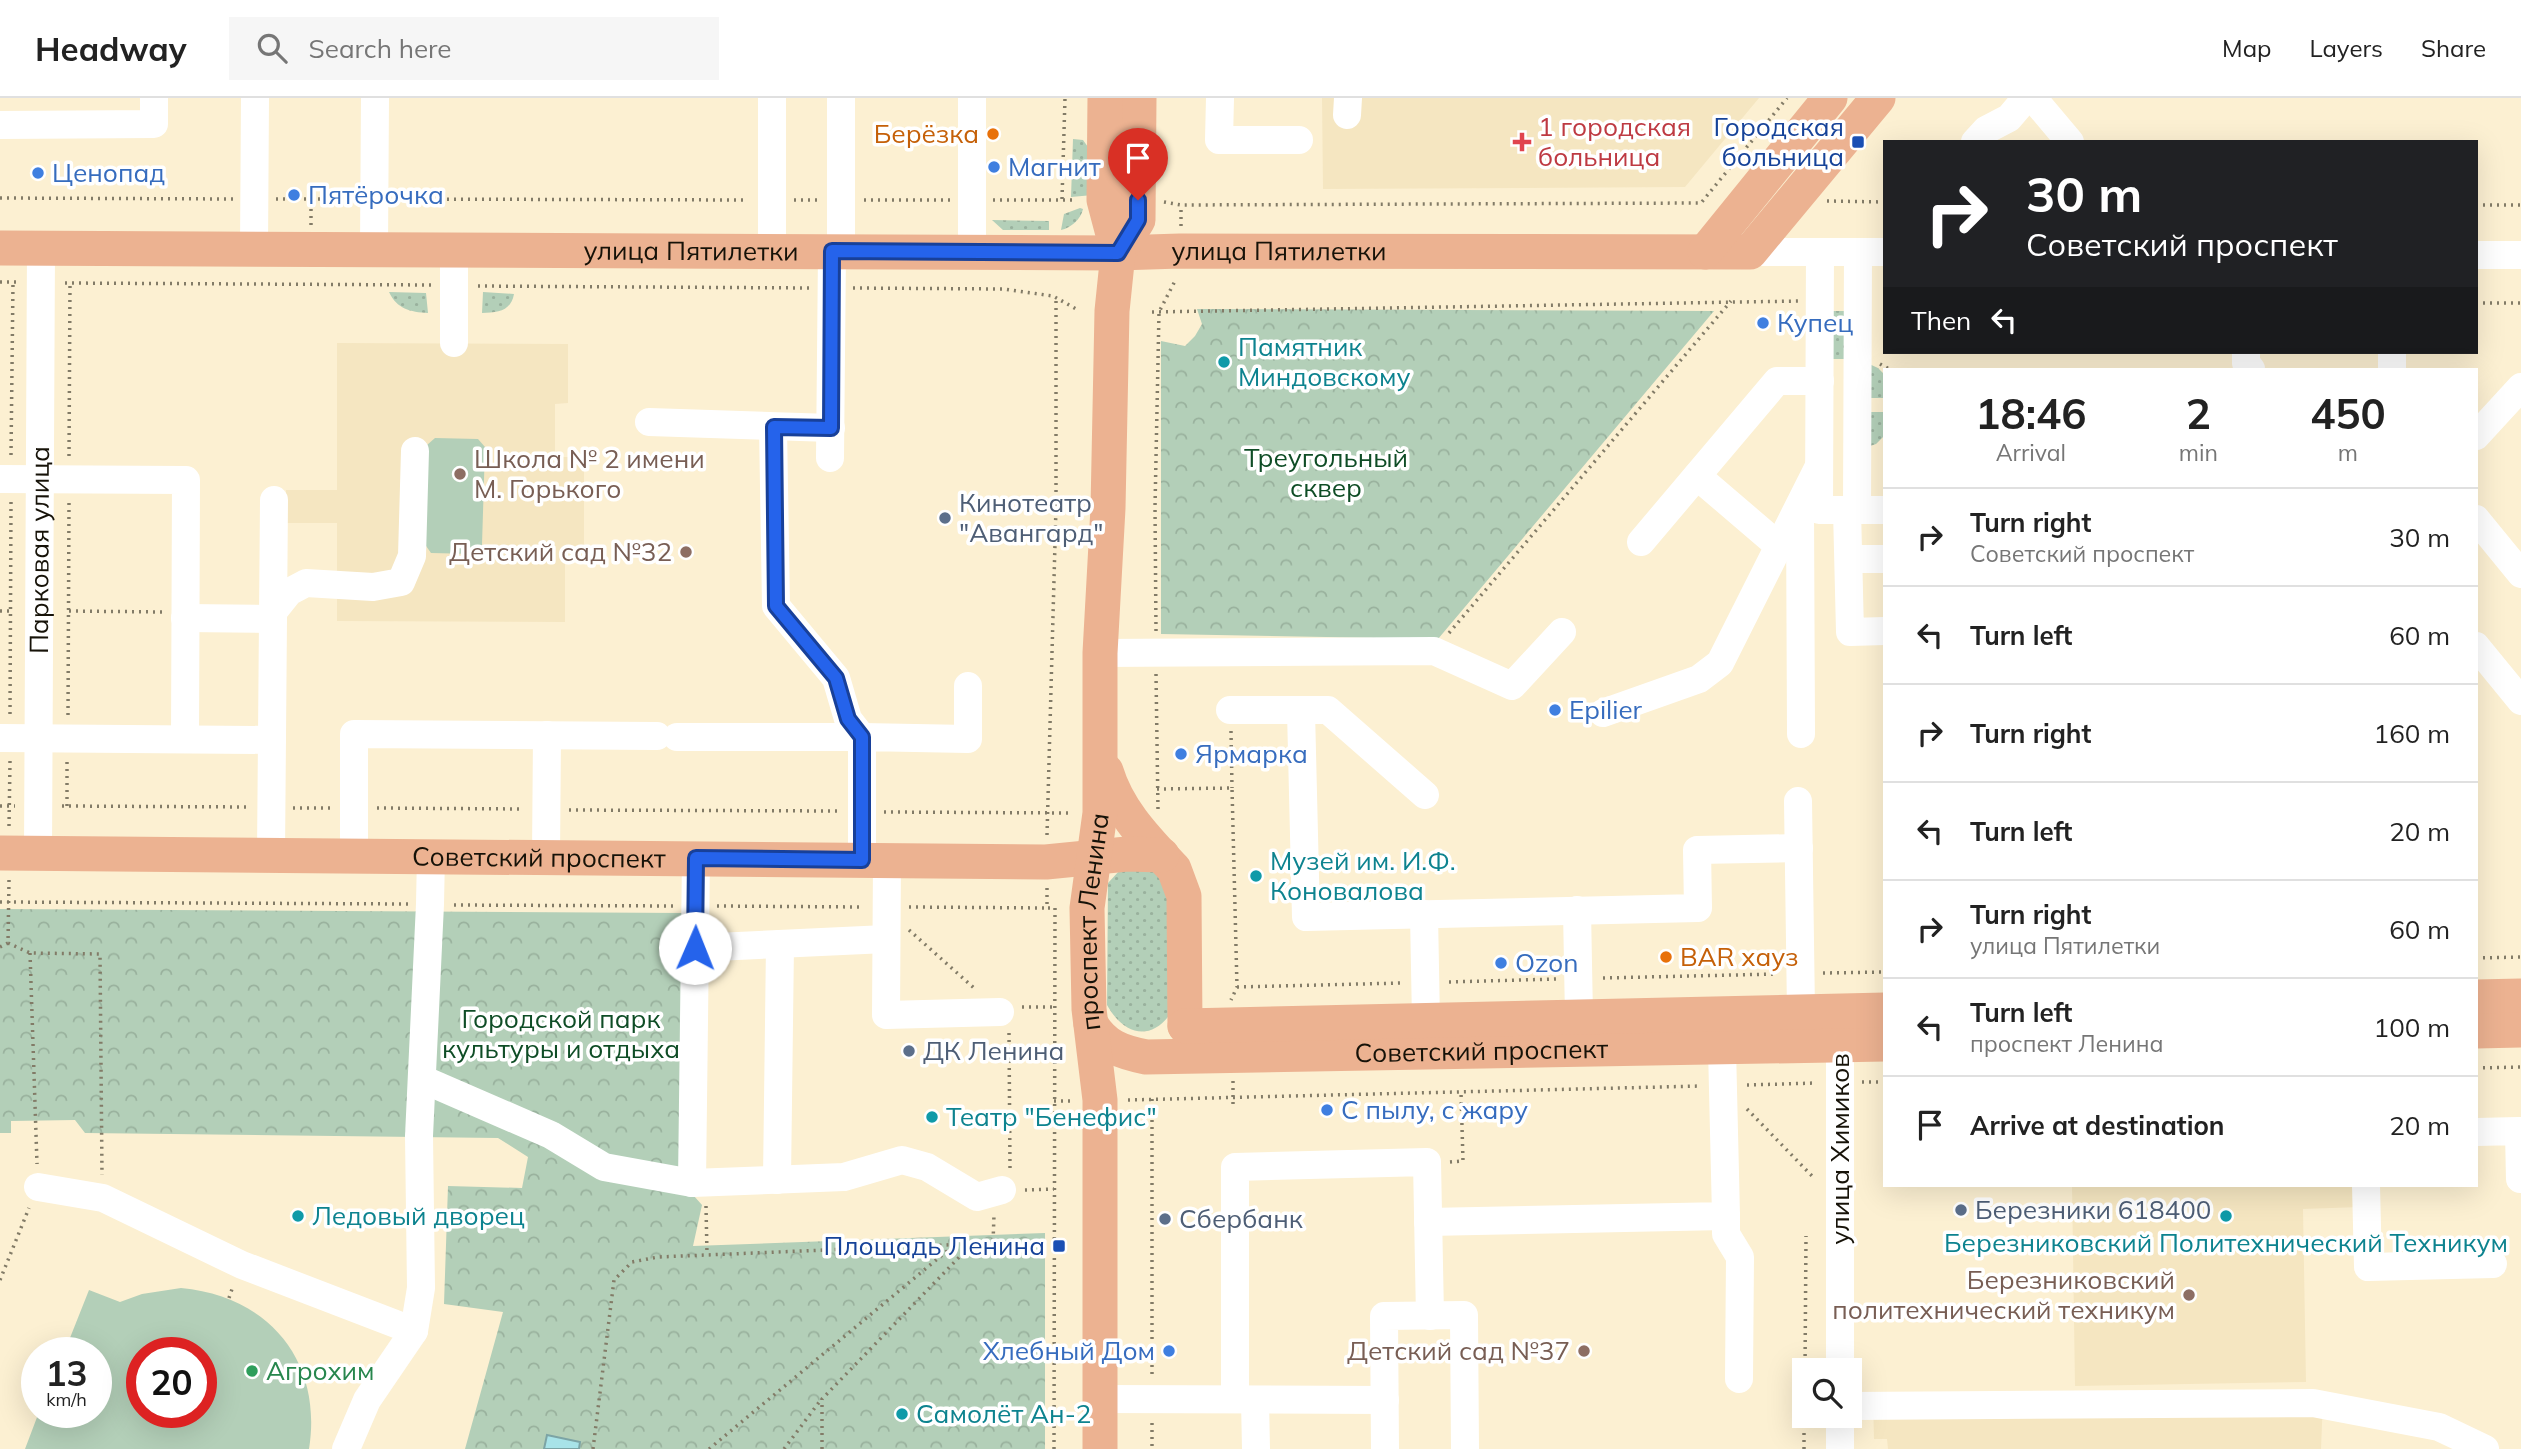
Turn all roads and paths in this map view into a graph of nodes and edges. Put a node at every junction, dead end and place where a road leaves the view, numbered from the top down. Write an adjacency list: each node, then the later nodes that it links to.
1 (154, 98): 16 (street)
2 (255, 98): 21 (street)
3 (375, 98): 22 (street)
4 (772, 98): 24 (street)
5 (841, 98): 25 (street)
6 (972, 98): 26 (street)
7 (1065, 98): 23 (path)
8 (1105, 98): 47 (main road, проспект Ленина)
9 (1139, 98): 47 (main road, проспект Ленина)
10 (1220, 98): 17 (street)
11 (1787, 98): 31 (path)
12 (1830, 98): 43 (main road)
13 (1878, 98): 44 (main road)
14 (2026, 98): 18 (street)
15 (2033, 98): 19 (street)
16 (0, 125)
17 (1299, 140)
18 (1977, 140)
19 (2068, 140)
20 (0, 198): 21 (path)
21 (254, 199): 22 (path); 37 (street)
22 (374, 199): 24 (path); 38 (street)
23 (1062, 199): 26 (path); 27 (path)
24 (772, 200): 25 (path); 40 (street)
25 (841, 200): 26 (path); 41 (street)
26 (972, 200): 42 (street)
27 (1089, 200)
28 (1157, 201): 31 (path)
29 (1818, 201): 30 (path)
30 (1883, 202)
31 (1181, 205): 34 (path)
32 (2478, 205): 33 (path)
33 (2521, 205)
34 (1181, 232)
35 (0, 248): 36 (main road, улица Пятилетки)
36 (41, 248): 37 (main road, улица Пятилетки); 52 (street, Парковая улица)
37 (254, 249): 38 (main road, улица Пятилетки)
38 (374, 249): 39 (main road, улица Пятилетки)
39 (454, 249): 40 (main road, улица Пятилетки); 54 (street)
40 (772, 250): 41 (main road, улица Пятилетки)
41 (836, 251): 42 (main road, улица Пятилетки); 55 (street)
42 (972, 251): 47 (main road, улица Пятилетки)
43 (1705, 252): 44 (main road, улица Пятилетки); 47 (main road, улица Пятилетки)
44 (1750, 252): 45 (street, улица Пятилетки)
45 (1820, 252): 46 (street, улица Пятилетки); 57 (street)
46 (1871, 252): 79 (street)
47 (1118, 253): 95 (main road, проспект Ленина)
48 (2478, 254): 49 (street)
49 (2521, 255)
50 (1177, 276): 62 (path)
51 (0, 282): 52 (path)
52 (41, 282): 53 (path); 75 (street, Парковая улица)
53 (70, 283): 54 (path); 76 (path)
54 (454, 285): 55 (path); 63 (street)
55 (832, 288): 60 (path); 68 (street)
56 (1731, 301): 57 (path); 62 (path); 94 (path)
57 (1820, 301): 64 (street)
58 (2478, 303): 59 (path)
59 (2521, 303)
60 (1078, 310)
61 (1152, 312): 62 (path)
62 (1159, 312): 96 (path)
63 (454, 344)
64 (1820, 381): 72 (street); 73 (street)
65 (2521, 387): 69 (street)
66 (649, 422): 67 (street)
67 (774, 427): 68 (street); 104 (street)
68 (831, 428): 71 (street)
69 (2478, 434)
70 (415, 451): 90 (street)
71 (830, 458)
72 (1819, 466): 78 (street); 79 (street)
73 (1697, 476): 81 (street); 82 (street)
74 (0, 479): 75 (street)
75 (40, 480): 76 (street); 87 (street, Парковая улица)
76 (69, 480): 88 (path); 89 (street)
77 (274, 500): 90 (street)
78 (1800, 504): 82 (street); 102 (street)
79 (1863, 510): 83 (street)
80 (2478, 523): 85 (street)
81 (1641, 542)
82 (1779, 545): 101 (street)
83 (1849, 559): 84 (street); 91 (street)
84 (1883, 559)
85 (2521, 574)
86 (0, 611): 87 (path)
87 (39, 611): 88 (path); 106 (street, Парковая улица)
88 (68, 611): 89 (path); 107 (path)
89 (185, 615): 90 (street); 108 (street)
90 (273, 615): 109 (street)
91 (1883, 631)
92 (1562, 632): 94 (street)
93 (2478, 648): 98 (street)
94 (1434, 651): 96 (street)
95 (1100, 653): 96 (street); 121 (main road, проспект Ленина)
96 (1156, 653): 111 (path)
97 (968, 686): 104 (street)
98 (2521, 701)
99 (1230, 710): 100 (street); 110 (path)
100 (1301, 710): 112 (street); 139 (street)
101 (1603, 713)
102 (1801, 734)
103 (547, 735): 104 (street); 118 (street); 119 (street)
104 (862, 737): 120 (street)
105 (0, 738): 106 (street)
106 (38, 738): 107 (street); 115 (street, Парковая улица)
107 (67, 739): 108 (street); 116 (path)
108 (185, 739): 109 (street)
109 (272, 740): 117 (street)
110 (1232, 788): 111 (path); 148 (path)
111 (1157, 789): 121 (path)
112 (1425, 795)
113 (1798, 801): 122 (street)
114 (0, 806): 115 (path)
115 (38, 806): 116 (path); 124 (street, Парковая улица)
116 (67, 806): 117 (path)
117 (272, 807): 118 (path); 125 (street)
118 (354, 808): 119 (path); 126 (street)
119 (547, 810): 120 (path); 129 (street)
120 (862, 811): 121 (path); 132 (street)
121 (1112, 813): 127 (main road, проспект Ленина); 130 (main road, проспект Ленина)
122 (1799, 848): 138 (street); 153 (street)
123 (0, 853): 124 (main road, Советский проспект)
124 (38, 853): 125 (main road, Советский проспект)
125 (271, 854): 126 (main road, Советский проспект)
126 (354, 855): 128 (main road, Советский проспект)
127 (1162, 855): 130 (main road, Советский проспект); 157 (main road, проспект Ленина)
128 (431, 856): 129 (main road, Советский проспект); 134 (street)
129 (546, 856): 131 (main road, Советский проспект)
130 (1094, 857): 132 (main road, Советский проспект); 156 (main road, проспект Ленина)
131 (696, 858): 132 (main road, Советский проспект); 135 (street)
132 (875, 860): 136 (street)
133 (0, 902): 134 (path)
134 (430, 904): 135 (path); 168 (street)
135 (696, 906): 136 (path); 144 (street)
136 (888, 907): 137 (path); 140 (street); 152 (path)
137 (1047, 908)
138 (1577, 910): 139 (street); 154 (street)
139 (1424, 914): 155 (street)
140 (886, 939): 142 (street); 152 (street)
141 (8, 943): 143 (path)
142 (780, 944): 144 (street); 179 (street)
143 (0, 947)
144 (695, 948): 180 (street)
145 (30, 953): 181 (path)
146 (2521, 957): 147 (path)
147 (2478, 958)
148 (1237, 987)
149 (2521, 996): 150 (main road)
150 (2478, 997)
151 (1883, 1011): 158 (main road, Советский проспект)
152 (1000, 1012): 164 (path)
153 (1801, 1012): 154 (main road, Советский проспект); 158 (main road, Советский проспект)
154 (1579, 1017): 155 (main road, Советский проспект)
155 (1426, 1021): 157 (main road, Советский проспект)
156 (1091, 1024): 163 (main road, Советский проспект); 174 (main road, проспект Ленина)
157 (1185, 1026): 163 (main road)
158 (1840, 1028): 161 (main road, Советский проспект); 162 (main road, Советский проспект); 170 (street, улица Химиков)
159 (2521, 1030): 160 (main road)
160 (2478, 1031)
161 (1883, 1043)
162 (1723, 1048): 163 (main road, Советский проспект); 171 (street)
163 (1146, 1057): 174 (main road)
164 (1009, 1058): 165 (path); 184 (path)
165 (1055, 1058)
166 (2521, 1067): 167 (path)
167 (2478, 1068)
168 (422, 1079): 180 (street); 195 (street)
169 (1883, 1082): 170 (path)
170 (1841, 1083): 171 (path); 185 (street, улица Химиков)
171 (1723, 1086): 172 (path); 185 (path); 186 (street)
172 (1461, 1092): 173 (path); 177 (path)
173 (1152, 1099): 174 (path); 201 (path)
174 (1100, 1100): 175 (path); 200 (main road, проспект Ленина)
175 (1055, 1101)
176 (2478, 1132): 178 (street)
177 (1462, 1161)
178 (2520, 1179)
179 (777, 1180): 180 (street); 184 (street)
180 (699, 1183): 191 (path)
181 (38, 1187): 193 (path); 195 (street)
182 (2366, 1187): 192 (street)
183 (1054, 1189): 184 (path)
184 (1002, 1190): 189 (path)
185 (1840, 1204): 197 (street, улица Химиков)
186 (1726, 1216): 187 (street); 198 (street)
187 (1428, 1222): 194 (street); 202 (street)
188 (1806, 1236): 196 (path)
189 (971, 1244): 190 (path); 199 (path)
190 (955, 1245): 191 (path); 209 (path)
191 (707, 1255): 208 (path)
192 (2493, 1264)
193 (0, 1280)
194 (1430, 1316): 203 (street); 216 (street)
195 (414, 1331): 207 (street)
196 (1805, 1358)
197 (1840, 1358)
198 (1739, 1379)
199 (822, 1399): 210 (path); 211 (path)
200 (1100, 1399): 201 (street); 212 (main road, проспект Ленина)
201 (1152, 1399): 202 (street); 213 (path)
202 (1245, 1400): 203 (street); 214 (street)
203 (1385, 1400): 215 (street)
204 (1862, 1406): 219 (street)
205 (1804, 1428): 217 (path)
206 (1840, 1428): 218 (street)
207 (346, 1449)
208 (593, 1449)
209 (709, 1449)
210 (784, 1449)
211 (822, 1449)
212 (1100, 1449)
213 (1152, 1449)
214 (1256, 1449)
215 (1385, 1449)
216 (1465, 1449)
217 (1804, 1449)
218 (1840, 1449)
219 (2484, 1449)

